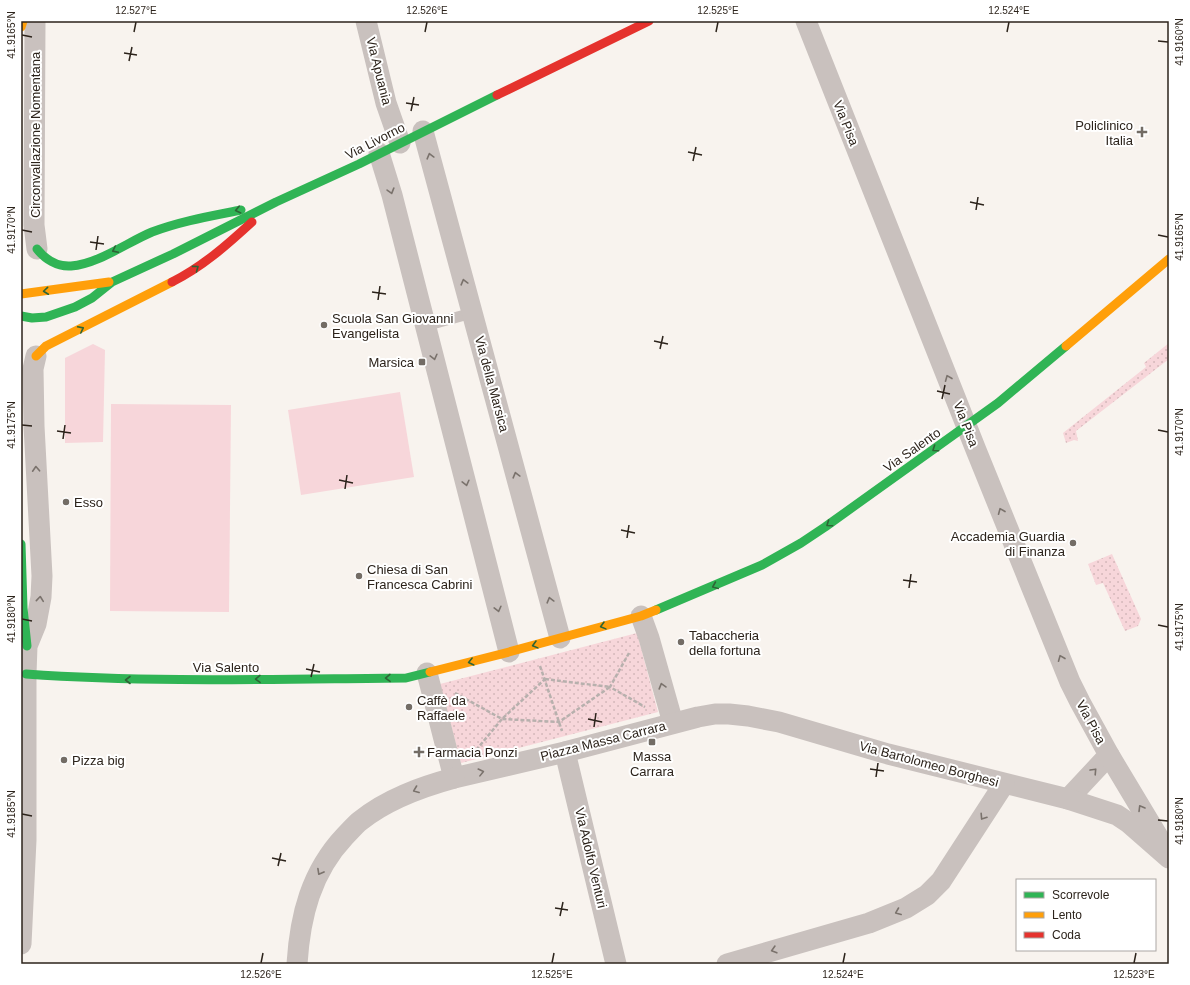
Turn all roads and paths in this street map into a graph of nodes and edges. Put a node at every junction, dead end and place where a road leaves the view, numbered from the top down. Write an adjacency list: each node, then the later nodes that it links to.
1 (23, 21): 6 (street)
2 (35, 21): 11 (street, Circonvallazione Nomentana)
3 (366, 21): 8 (street, Via Apuania)
4 (649, 21): 7 (street, Via Livorno)
5 (806, 21): 19 (street, Via Pisa, one-way to 5)
6 (21, 27)
7 (423, 131): 8 (street, Via Livorno); 15 (street, Via della Marsica, one-way to 7)
8 (400, 143): 9 (street, Via Livorno)
9 (379, 153): 10 (street, Via Livorno); 17 (street, one-way to 17)
10 (276, 202): 11 (street, one-way to 11); 13 (street, Via Livorno); 18 (street, one-way to 10)
11 (37, 249)
12 (1169, 259): 19 (street, Via Salento)
13 (112, 282): 14 (street, one-way to 14); 16 (street)
14 (21, 294)
15 (472, 313): 17 (lane); 22 (street, Via della Marsica, one-way to 15)
16 (21, 316)
17 (426, 326): 25 (street, one-way to 25)
18 (36, 356): 23 (street, one-way to 18)
19 (967, 426): 21 (street, Via Salento, one-way to 21); 38 (street, Via Pisa, one-way to 19)
20 (21, 544): 23 (street)
21 (641, 616): 22 (street, one-way to 22); 35 (street, Piazza Massa Carrara, one-way to 21)
22 (560, 638): 25 (street, one-way to 25)
23 (27, 646): 28 (street)
24 (631, 648): 30 (path)
25 (509, 652): 27 (street, one-way to 27)
26 (538, 662): 29 (path)
27 (426, 673): 28 (street, Via Salento, one-way to 28); 39 (street)
28 (26, 674): 44 (street)
29 (545, 679): 30 (path); 33 (path); 34 (path)
30 (610, 687): 32 (path); 34 (path)
31 (452, 691): 33 (path)
32 (650, 709)
33 (502, 719): 34 (path); 37 (path)
34 (559, 722): 36 (path)
35 (673, 723): 36 (street, Piazza Massa Carrara); 40 (street, Via Bartolomeo Borghesi)
36 (564, 743): 39 (street, Piazza Massa Carrara, one-way to 36); 46 (street, Via Adolfo Venturi)
37 (474, 753)
38 (1109, 755): 41 (street, Via Pisa, one-way to 38); 42 (street, Via Pisa, one-way to 38)
39 (454, 778): 45 (street, Piazza Massa Carrara, one-way to 45)
40 (1004, 784): 41 (street, Via Bartolomeo Borghesi); 47 (street, one-way to 47)
41 (1068, 799): 43 (street, Via Bartolomeo Borghesi)
42 (1169, 854)
43 (1169, 858)
44 (21, 944)
45 (297, 964)
46 (616, 964)
47 (727, 964)

